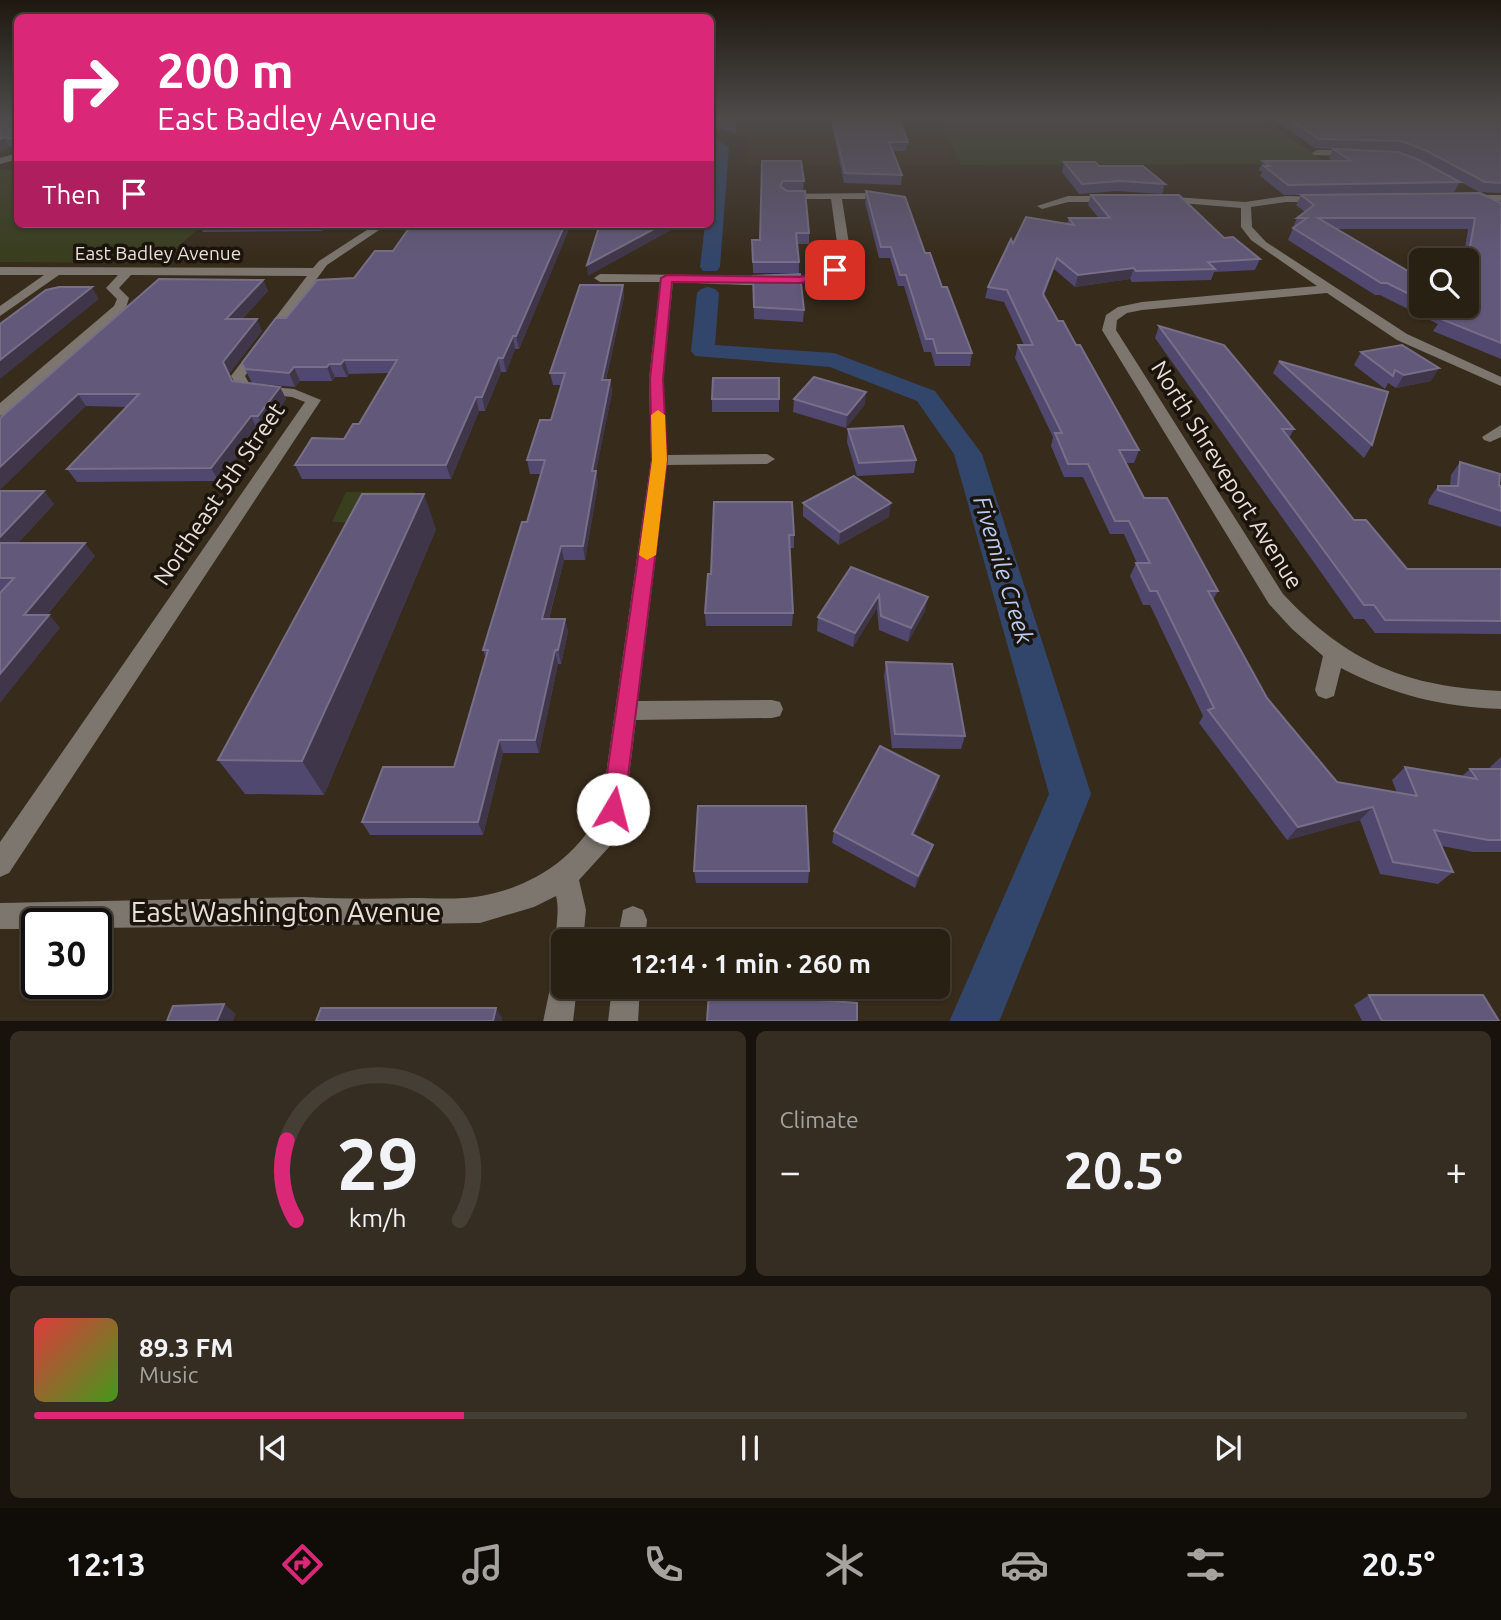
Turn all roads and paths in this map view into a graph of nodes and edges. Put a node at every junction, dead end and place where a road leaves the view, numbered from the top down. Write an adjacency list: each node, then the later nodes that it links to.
1 (1464, 191): 7 (street)
2 (787, 196): 3 (street)
3 (835, 196): 4 (street); 20 (street)
4 (875, 196)
5 (1330, 198): 11 (street)
6 (1451, 198): 7 (street)
7 (1478, 198): 8 (street); 13 (street)
8 (1501, 198)
9 (1123, 199): 12 (street)
10 (1151, 199): 11 (street)
11 (1245, 205): 21 (street)
12 (1042, 206)
13 (1501, 212)
14 (377, 228): 18 (street, Northeast 5th Street)
15 (0, 271): 16 (street, East Badley Avenue)
16 (55, 272): 17 (street, East Badley Avenue); 22 (street)
17 (127, 272): 18 (street, East Badley Avenue); 24 (street)
18 (317, 272): 32 (street, Northeast 5th Street)
19 (600, 278): 20 (street)
20 (667, 278): 26 (street, East Washington Avenue)
21 (1328, 289): 23 (street); 27 (street, North Shreveport Avenue)
22 (0, 312)
23 (1501, 382)
24 (0, 411)
25 (767, 459): 26 (street)
26 (659, 460): 31 (street, East Washington Avenue)
27 (1334, 654): 28 (street); 29 (street)
28 (1326, 690)
29 (1501, 700)
30 (772, 709): 31 (street)
31 (627, 711): 33 (street, East Washington Avenue)
32 (0, 864)
33 (565, 876): 34 (street, East Washington Avenue); 35 (street)
34 (0, 916)
35 (571, 929)
36 (561, 999): 38 (street)
37 (625, 999): 39 (street)
38 (558, 1021)
39 (623, 1021)

